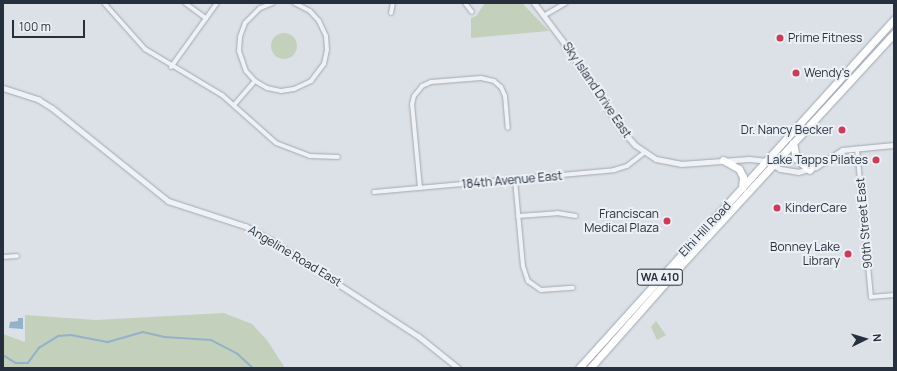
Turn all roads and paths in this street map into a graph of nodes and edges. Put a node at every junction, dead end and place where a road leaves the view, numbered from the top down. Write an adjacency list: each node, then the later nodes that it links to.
1 (104, 3): 16 (street)
2 (185, 3): 13 (street)
3 (217, 3): 13 (street)
4 (273, 3): 17 (street)
5 (294, 3): 17 (street)
6 (393, 3): 11 (street)
7 (465, 3): 10 (street)
8 (534, 3): 12 (street, Sky Island Drive East)
9 (566, 3): 12 (street)
10 (472, 12)
11 (391, 13)
12 (545, 16): 24 (street, Sky Island Drive East)
13 (206, 18): 16 (street)
14 (894, 19): 27 (highway, WA 410)
15 (894, 33): 21 (highway, WA 410)
16 (171, 67): 19 (street)
17 (255, 81): 19 (street)
18 (3, 88): 39 (street, Angeline Road East)
19 (234, 105): 25 (street)
20 (508, 128): 30 (street)
21 (794, 143): 27 (highway, WA 410); 28 (highway)
22 (894, 145): 23 (street)
23 (857, 149): 28 (street); 38 (street, 90th Street East)
24 (645, 152): 26 (street, Sky Island Drive East); 29 (street, 184th Avenue East)
25 (338, 157)
26 (723, 160): 27 (street, Sky Island Drive East); 31 (highway)
27 (770, 163): 28 (street, Sky Island Drive East); 31 (highway, Elhi Hill Road / WA 410); 41 (highway, Elhi Hill Road / WA 410)
28 (810, 170)
29 (515, 180): 30 (street, 184th Avenue East); 33 (street)
30 (420, 188): 32 (street, 184th Avenue East)
31 (742, 189): 40 (highway, Elhi Hill Road / WA 410)
32 (374, 192)
33 (518, 216): 34 (street); 37 (street)
34 (576, 216)
35 (17, 256): 36 (street)
36 (3, 257)
37 (573, 288)
38 (894, 295)
39 (458, 368)
40 (579, 368)
41 (590, 368)

